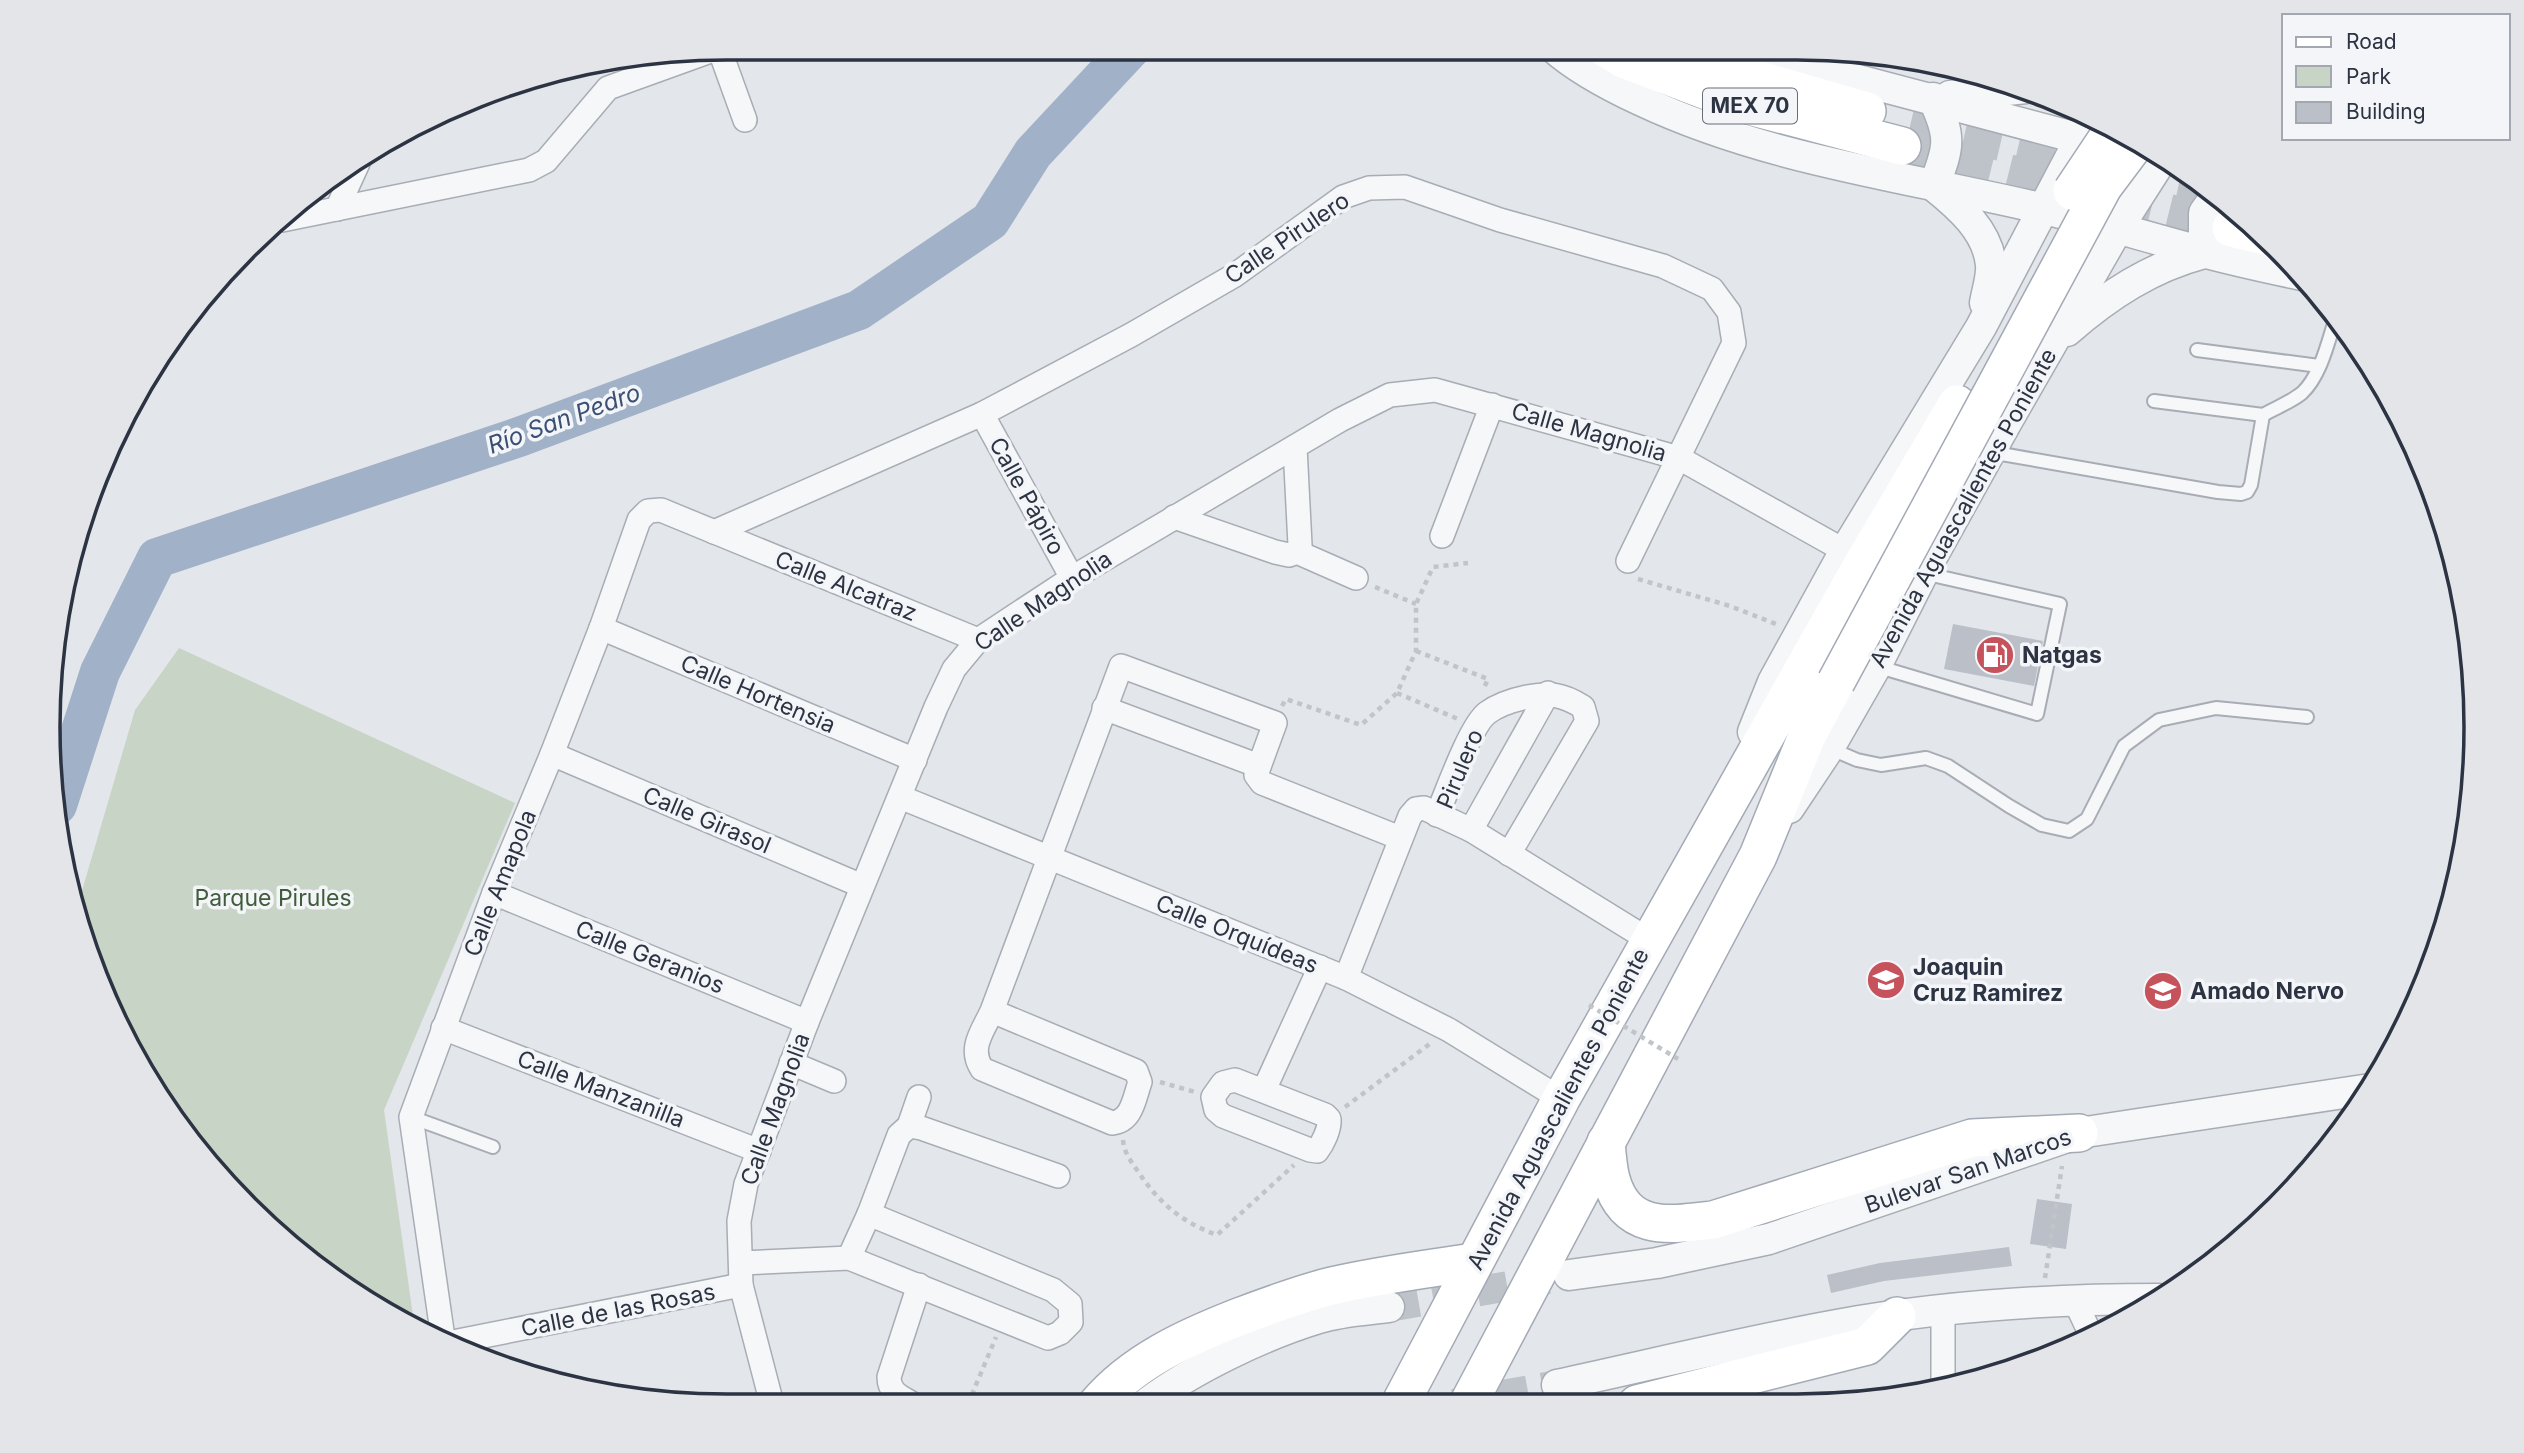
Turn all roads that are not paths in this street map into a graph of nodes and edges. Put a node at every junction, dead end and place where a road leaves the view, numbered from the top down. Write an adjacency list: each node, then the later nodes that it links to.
1 (722, 60): 10 (street)
2 (1567, 60): 16 (street, MEX 70)
3 (1626, 60): 11 (main road, MEX 70)
4 (1708, 60): 11 (main road, MEX 70)
5 (1782, 60): 11 (street, MEX 70)
6 (684, 61): 8 (street)
7 (617, 69): 8 (street)
8 (608, 88): 18 (street)
9 (2008, 94): 11 (street)
10 (745, 120)
11 (1915, 122): 12 (street, MEX 70); 16 (street)
12 (2095, 130): 19 (street, Avenida Aguascalientes Poniente); 57 (main road, Avenida Aguascalientes Poniente, bridge)
13 (2149, 160): 61 (main road, Avenida Aguascalientes Poniente, bridge)
14 (2154, 163): 21 (street, Avenida Aguascalientes Poniente)
15 (353, 174): 18 (street)
16 (1934, 186): 19 (street, MEX 70); 24 (street)
17 (2211, 203): 22 (street)
18 (337, 209): 20 (street)
19 (2043, 209): 21 (street, MEX 70); 24 (street, Avenida Aguascalientes Poniente)
20 (296, 217)
21 (2118, 228): 22 (street, MEX 70); 26 (street, Avenida Aguascalientes Poniente)
22 (2204, 253): 23 (street, MEX 70); 26 (street)
23 (2284, 271)
24 (1981, 327): 26 (street); 39 (street, Avenida Aguascalientes Poniente)
25 (2332, 328): 28 (lane)
26 (2053, 343): 34 (street, Avenida Aguascalientes Poniente)
27 (2197, 350): 28 (lane)
28 (2319, 366): 32 (lane)
29 (2154, 401): 32 (lane)
30 (1492, 405): 33 (street, Calle Magnolia); 35 (street, Calle Magnolia); 38 (street)
31 (982, 414): 35 (street, Calle Pirulero); 37 (street, Calle Pirulero); 43 (street, Calle Pápiro)
32 (2263, 415): 34 (lane)
33 (1295, 447): 36 (street, Calle Magnolia); 40 (street)
34 (1990, 452): 42 (street, Avenida Aguascalientes Poniente)
35 (1679, 458): 39 (street, Calle Magnolia); 41 (street, Calle Pirulero)
36 (1174, 517): 40 (street); 43 (street, Calle Magnolia)
37 (715, 532): 45 (street, Calle Amapola); 46 (street, Calle Alcatraz)
38 (1442, 536)
39 (1845, 551): 57 (street, Avenida Aguascalientes Poniente)
40 (1297, 552): 44 (street)
41 (1631, 569)
42 (1923, 573): 47 (street, Avenida Aguascalientes Poniente); 47 (lane)
43 (1072, 578): 46 (street, Calle Magnolia)
44 (1356, 578)
45 (601, 628): 52 (street, Calle Amapola); 53 (street, Calle Hortensia)
46 (978, 640): 53 (street, Calle Magnolia)
47 (1876, 666): 51 (street, Avenida Aguascalientes Poniente)
48 (1548, 693): 56 (street, Pirulero); 58 (street, Pirulero); 60 (street)
49 (1104, 708): 54 (street); 54 (street); 62 (street)
50 (2307, 717): 51 (lane)
51 (1829, 748): 61 (street, Avenida Aguascalientes Poniente)
52 (552, 754): 63 (street, Calle Girasol); 64 (street, Calle Amapola)
53 (915, 760): 55 (street, Calle Magnolia)
54 (1259, 766): 59 (street)
55 (900, 797): 62 (street, Calle Orquídeas); 63 (street, Calle Magnolia)
56 (1437, 815): 58 (street, Pirulero); 59 (street)
57 (1720, 817): 65 (main road, Avenida Aguascalientes Poniente)
58 (1471, 831): 60 (street, Pirulero)
59 (1400, 838): 67 (street)
60 (1509, 854): 65 (street, Pirulero)
61 (1758, 856): 80 (main road, Avenida Aguascalientes Poniente)
62 (1048, 858): 66 (street, Calle Orquídeas); 68 (street)
63 (862, 886): 69 (street, Calle Magnolia)
64 (494, 894): 69 (street, Calle Geranios); 70 (street, Calle Amapola)
65 (1649, 940): 76 (main road, Avenida Aguascalientes Poniente)
66 (1320, 967): 67 (street, Calle Orquídeas); 73 (street)
67 (1346, 978): 76 (street, Calle Orquídeas)
68 (992, 1011): 68 (street)
69 (807, 1022): 71 (street, Calle Magnolia)
70 (443, 1028): 77 (street, Calle Amapola); 82 (street, Calle Manzanilla)
71 (791, 1063): 72 (street); 82 (street, Calle Magnolia)
72 (834, 1081)
73 (1264, 1090): 73 (street)
74 (2356, 1091): 79 (street, Bulevar San Marcos)
75 (919, 1097): 78 (street)
76 (1561, 1099): 86 (main road, Avenida Aguascalientes Poniente)
77 (411, 1117): 81 (lane); 96 (street, Calle Amapola)
78 (909, 1126): 83 (street); 84 (street)
79 (2079, 1133): 80 (main road); 88 (street, Bulevar San Marcos)
80 (1606, 1142): 105 (main road, Avenida Aguascalientes Poniente)
81 (493, 1147)
82 (759, 1151): 87 (street, Calle Magnolia)
83 (1058, 1176)
84 (869, 1214): 85 (street); 89 (street)
85 (849, 1258): 87 (street, Calle de las Rosas); 89 (street)
86 (1474, 1262): 102 (main road); 104 (main road, Avenida Aguascalientes Poniente)
87 (741, 1274): 97 (street, Calle de las Rosas); 100 (street, Calle Magnolia)
88 (1569, 1275)
89 (919, 1285): 101 (street)
90 (2074, 1299): 91 (street); 93 (street); 95 (street)
91 (2139, 1299)
92 (1389, 1307): 103 (street)
93 (1942, 1312): 94 (street); 98 (street)
94 (1897, 1316): 99 (street); 106 (main road)
95 (2087, 1327)
96 (442, 1330)
97 (463, 1340)
98 (1943, 1377)
99 (1557, 1385)
100 (770, 1394)
101 (896, 1394)
102 (1106, 1394)
103 (1162, 1394)
104 (1406, 1394)
105 (1473, 1394)
106 (1677, 1394)

